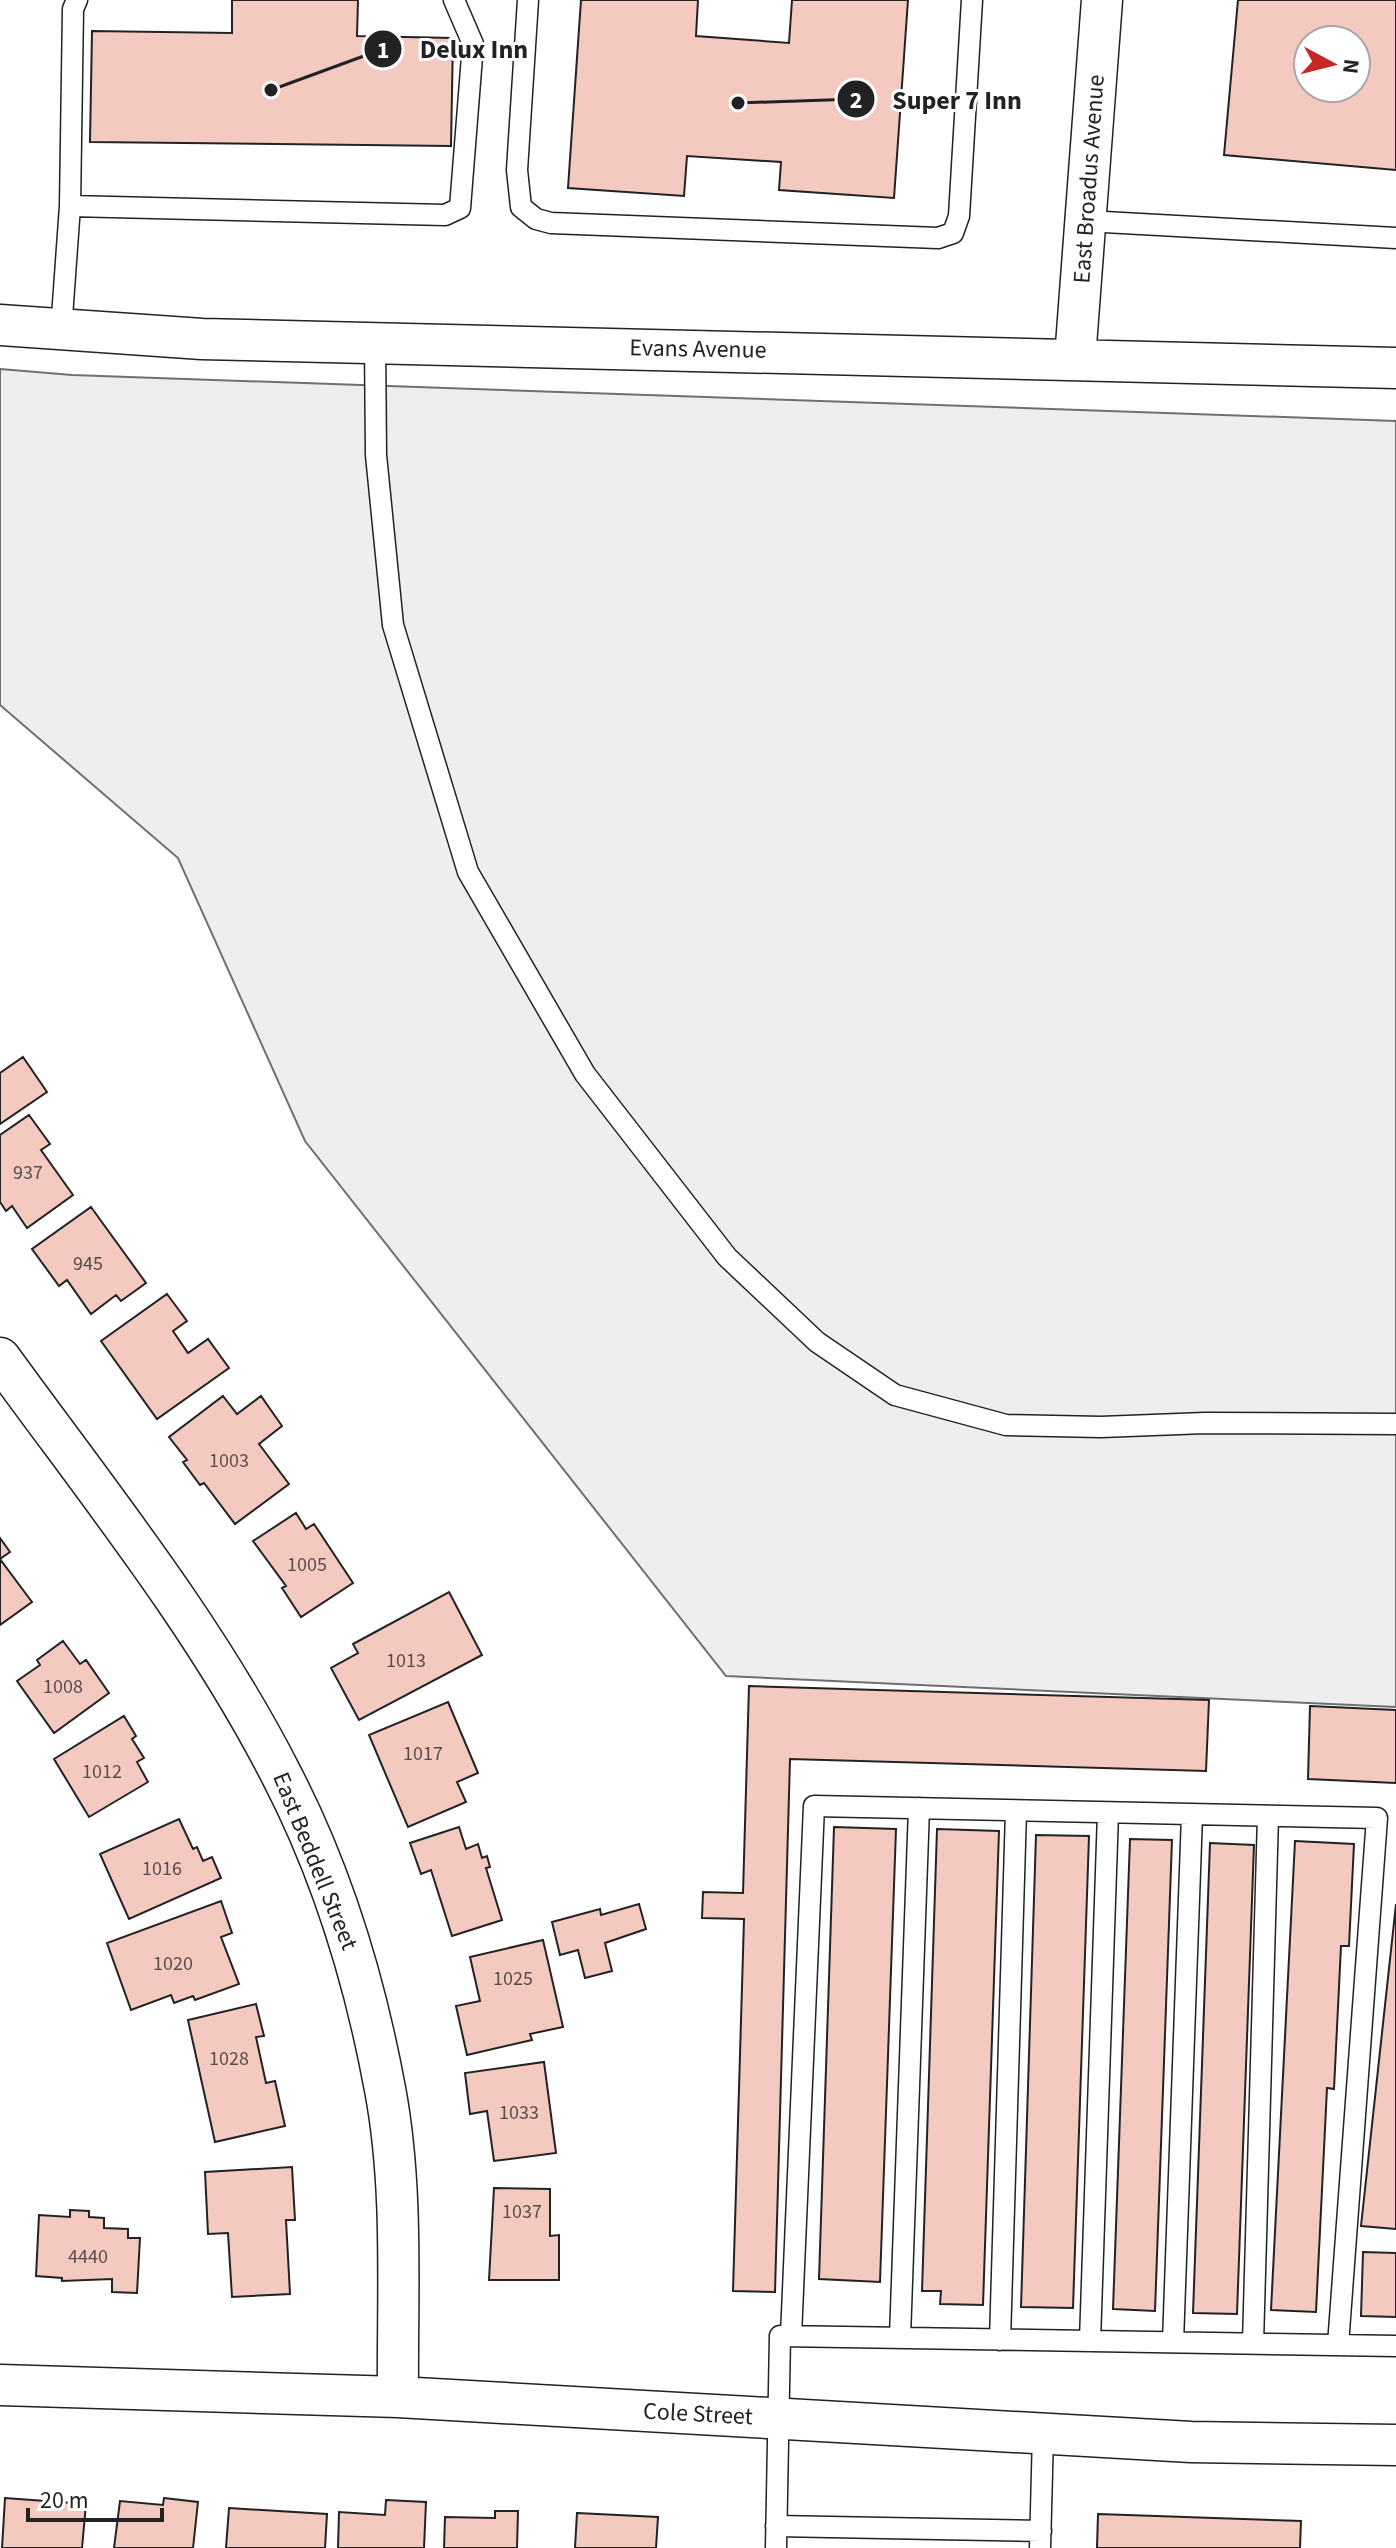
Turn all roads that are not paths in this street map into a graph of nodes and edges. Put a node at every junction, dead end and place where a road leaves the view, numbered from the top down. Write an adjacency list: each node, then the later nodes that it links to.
1 (77, 0): 6 (lane)
2 (454, 0): 6 (lane)
3 (528, 0): 4 (lane)
4 (972, 0)
5 (1102, 0): 7 (street, East Broadus Avenue)
6 (70, 206): 10 (lane)
7 (1086, 221): 8 (lane); 12 (street, East Broadus Avenue)
8 (1396, 238)
9 (0, 325): 10 (street, Evans Avenue)
10 (61, 331): 11 (street, Evans Avenue)
11 (375, 341): 12 (street, Evans Avenue); 15 (lane)
12 (1075, 359): 13 (street, Evans Avenue)
13 (1396, 368)
14 (0, 1358): 30 (street, East Beddell Street)
15 (1396, 1424)
16 (919, 1808): 17 (lane); 21 (lane); 22 (lane)
17 (1016, 1811): 18 (lane); 23 (lane)
18 (1108, 1813): 19 (lane); 24 (lane)
19 (1192, 1815): 20 (lane); 25 (lane)
20 (1268, 1816): 26 (lane); 27 (lane)
21 (791, 2336): 22 (lane); 31 (lane)
22 (900, 2337): 23 (lane)
23 (1000, 2340): 24 (lane)
24 (1090, 2341): 25 (lane)
25 (1173, 2342): 26 (lane)
26 (1253, 2343): 27 (lane)
27 (1338, 2345): 28 (lane)
28 (1396, 2346)
29 (0, 2385): 30 (street, Cole Street)
30 (398, 2397): 31 (street, Cole Street)
31 (776, 2419): 32 (street, Cole Street); 34 (lane)
32 (1043, 2434): 33 (street, Cole Street); 35 (lane)
33 (1396, 2445)
34 (776, 2526): 35 (lane); 36 (lane)
35 (1041, 2539)
36 (776, 2548)

